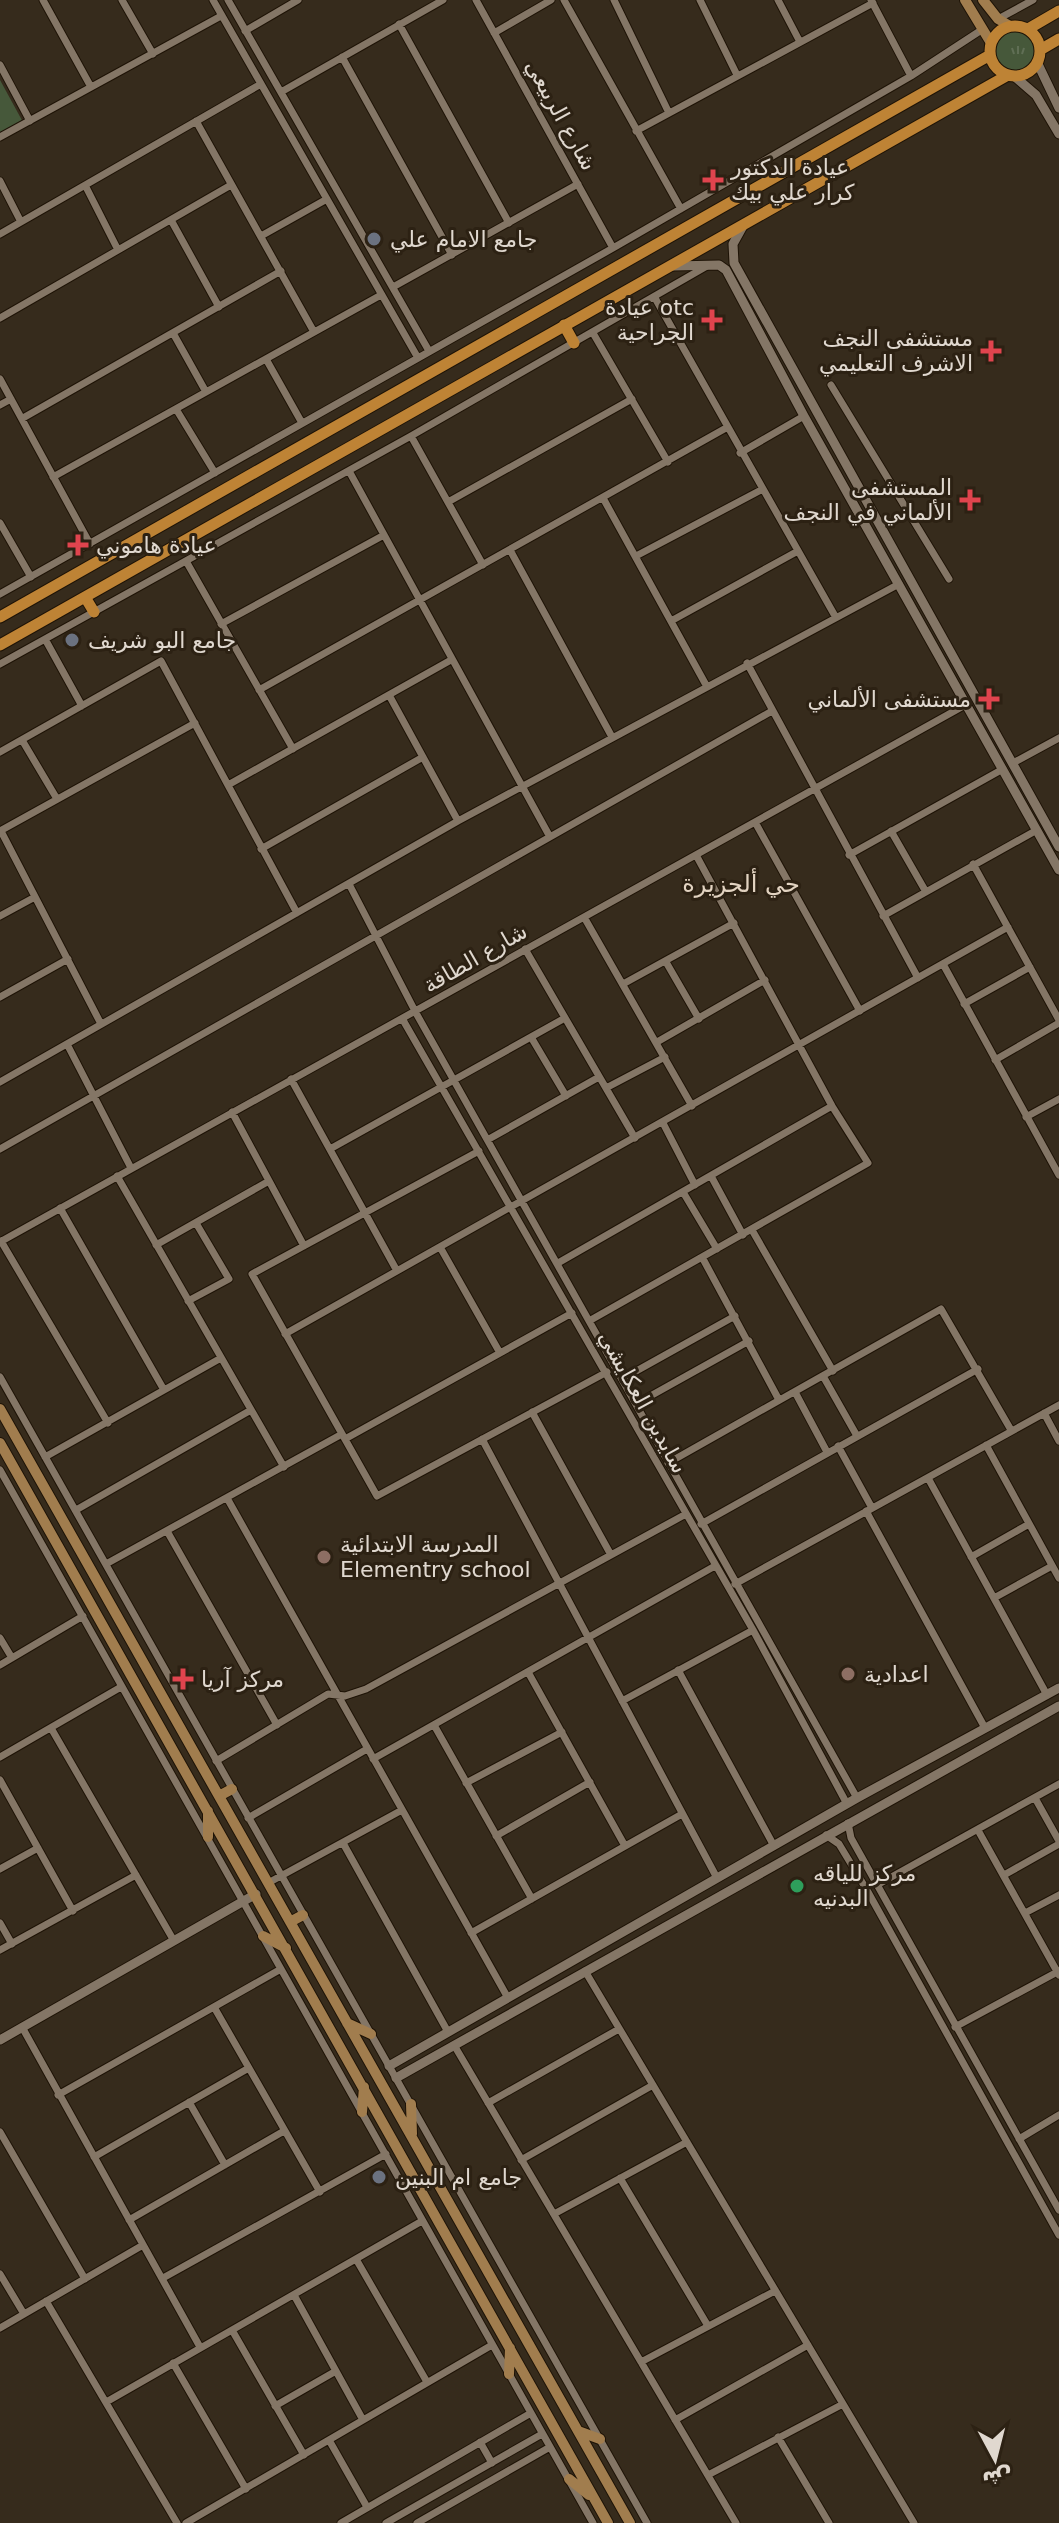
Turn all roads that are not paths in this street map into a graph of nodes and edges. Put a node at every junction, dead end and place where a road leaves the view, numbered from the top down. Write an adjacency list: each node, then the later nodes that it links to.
1 (43, 0): 37 (street)
2 (122, 0): 29 (street)
3 (213, 0): 18 (street)
4 (228, 0): 24 (street)
5 (298, 0): 24 (street)
6 (443, 0): 20 (street)
7 (476, 0): 25 (street, شارع الربيعي)
8 (551, 0): 25 (street)
9 (564, 0): 43 (street)
10 (614, 0): 40 (street)
11 (700, 0): 33 (street)
12 (778, 0): 27 (street)
13 (965, 0): 22 (main road)
14 (983, 0): 19 (main road)
15 (1033, 0): 19 (street)
16 (872, 1): 27 (street); 35 (street)
17 (1059, 11): 23 (main road)
18 (221, 16): 29 (street); 36 (street)
19 (998, 19): 21 (main road); 22 (main road)
20 (399, 24): 31 (street); 54 (street)
21 (1010, 26): 23 (main road); 28 (main road)
22 (983, 29): 28 (main road); 35 (street)
23 (1028, 29): 30 (main road)
24 (245, 31): 38 (street)
25 (494, 33): 47 (street, شارع الربيعي)
26 (1059, 39): 30 (main road)
27 (800, 42): 33 (street)
28 (990, 49): 34 (main road); 74 (main road)
29 (153, 54): 37 (street)
30 (1039, 56): 34 (main road); 39 (street)
31 (342, 57): 38 (street); 60 (street)
32 (0, 65): 41 (street)
33 (737, 75): 40 (street)
34 (1011, 75): 44 (street); 55 (main road)
35 (911, 76): 51 (street)
36 (261, 84): 42 (street); 50 (street)
37 (91, 87): 41 (street)
38 (281, 92): 64 (street)
39 (1059, 107)
40 (669, 113): 43 (street)
41 (30, 121): 45 (street)
42 (196, 121): 48 (street); 49 (street)
43 (636, 131): 51 (street)
44 (1059, 134)
45 (0, 137)
46 (0, 181): 53 (street)
47 (578, 184): 54 (street); 58 (street, شارع الربيعي)
48 (85, 185): 53 (street); 59 (street)
49 (231, 185): 52 (street); 57 (street)
50 (327, 199): 57 (street); 65 (street)
51 (681, 209): 58 (street)
52 (171, 220): 59 (street); 67 (street)
53 (21, 222): 56 (street)
54 (509, 223): 60 (street)
55 (745, 224): 62 (main road); 68 (street)
56 (0, 234)
57 (261, 236): 63 (street)
58 (613, 248): 76 (street)
59 (118, 250): 69 (street)
60 (452, 255): 64 (street)
61 (709, 265): 62 (street); 66 (street); 68 (street)
62 (670, 267): 70 (main road)
63 (281, 271): 67 (street); 71 (street)
64 (393, 287): 76 (street)
65 (381, 295): 71 (street); 77 (street)
66 (655, 298): 73 (street); 94 (street)
67 (219, 307): 72 (street)
68 (754, 311): 91 (street); 141 (street)
69 (0, 318)
70 (564, 325): 75 (main road); 79 (main road)
71 (314, 332): 78 (street)
72 (173, 333): 85 (street); 92 (street)
73 (593, 333): 75 (street); 87 (street)
74 (485, 342): 79 (main road); 80 (main road)
75 (574, 343): 95 (street)
76 (429, 351): 77 (street)
77 (418, 358): 83 (street)
78 (266, 359): 85 (street); 93 (street)
79 (498, 362): 84 (main road)
80 (432, 372): 84 (main road); 89 (main road)
81 (0, 379): 86 (street)
82 (831, 385): 113 (street)
83 (363, 389): 89 (street); 93 (street)
84 (446, 391): 116 (main road)
85 (206, 392): 90 (street)
86 (11, 399): 88 (street); 92 (street)
87 (632, 399): 97 (street); 103 (street)
88 (0, 405)
89 (372, 406): 120 (main road)
90 (176, 409): 99 (street); 100 (street)
91 (804, 416): 96 (street); 114 (street)
92 (23, 418): 100 (street)
93 (302, 423): 99 (street)
94 (726, 428): 96 (street); 97 (street)
95 (411, 436): 98 (street); 103 (street)
96 (740, 453): 101 (street)
97 (668, 462): 102 (street)
98 (349, 471): 105 (street); 110 (street)
99 (215, 473): 106 (street)
100 (53, 477): 106 (street)
101 (761, 490): 108 (street); 109 (street)
102 (603, 498): 107 (street); 109 (street)
103 (448, 502): 111 (street)
104 (0, 523): 112 (street)
105 (384, 535): 117 (street); 122 (street)
106 (90, 544): 112 (street)
107 (510, 550): 111 (street); 135 (street)
108 (798, 551): 119 (street); 121 (street)
109 (636, 556): 121 (street)
110 (186, 561): 118 (street); 122 (street)
111 (483, 565): 117 (street)
112 (31, 577): 115 (street)
113 (949, 579)
114 (899, 584): 119 (street); 131 (street)
115 (0, 594)
116 (85, 597): 118 (main road); 124 (main road)
117 (419, 601): 125 (street); 129 (street)
118 (94, 612): 123 (street)
119 (835, 616): 126 (street)
120 (0, 617)
121 (671, 621): 128 (street)
122 (221, 624): 129 (street)
123 (45, 639): 127 (street); 132 (street)
124 (0, 645)
125 (451, 660): 130 (street); 143 (street)
126 (747, 663): 128 (street); 133 (street)
127 (0, 664)
128 (706, 685): 135 (street)
129 (259, 690): 138 (street)
130 (389, 695): 138 (street); 140 (street)
131 (967, 704): 141 (street); 144 (street, شارع الطاقة)
132 (82, 706): 134 (street); 137 (street)
133 (772, 711): 144 (street); 152 (street)
134 (195, 723): 142 (street); 145 (street)
135 (612, 737): 143 (street)
136 (1059, 738): 141 (street)
137 (22, 740): 139 (street); 145 (street)
138 (293, 749): 142 (street)
139 (0, 752)
140 (423, 757): 146 (street); 154 (street)
141 (1008, 766): 148 (street); 150 (street); 151 (street)
142 (228, 785): 154 (street)
143 (522, 786): 146 (street); 152 (street)
144 (816, 788): 147 (street, شارع الطاقة); 156 (street)
145 (57, 799): 149 (street)
146 (458, 821): 159 (street)
147 (755, 822): 155 (street, شارع الطاقة); 179 (street)
148 (1037, 830): 157 (street); 158 (street)
149 (0, 831): 161 (street)
150 (891, 831): 156 (street); 160 (street)
151 (1056, 835): 153 (street)
152 (550, 837): 168 (street)
153 (1059, 847)
154 (261, 849): 162 (street)
155 (696, 855): 165 (street, شارع الطاقة); 166 (street)
156 (849, 855): 164 (street)
157 (973, 864): 160 (street); 167 (street)
158 (1059, 870)
159 (349, 884): 162 (street); 168 (street, سايدين العكايشي)
160 (926, 892): 164 (street)
161 (35, 897): 163 (street); 170 (street)
162 (297, 913): 185 (street)
163 (0, 916)
164 (883, 916): 174 (street)
165 (584, 917): 169 (street, شارع الطاقة); 176 (street)
166 (734, 923): 171 (street); 175 (street)
167 (1008, 927): 172 (street); 173 (street)
168 (376, 936): 180 (street, سايدين العكايشي); 198 (street)
169 (525, 949): 180 (street, شارع الطاقة); 181 (street)
170 (68, 959): 177 (street); 185 (street)
171 (666, 962): 176 (street); 182 (street)
172 (943, 964): 174 (street); 178 (street)
173 (1030, 967): 178 (street); 184 (street)
174 (918, 978): 179 (street)
175 (765, 980): 182 (street); 189 (street)
176 (623, 984): 187 (street)
177 (0, 997)
178 (964, 1004): 191 (street)
179 (860, 1011): 189 (street)
180 (416, 1013): 183 (street, شارع الطاقة); 194 (street, سايدين العكايشي)
181 (565, 1018): 186 (street); 192 (street)
182 (699, 1019): 187 (street)
183 (403, 1020): 193 (street, شارع الطاقة); 196 (street, سايدين العكايشي)
184 (1059, 1022): 191 (street)
185 (101, 1024): 188 (street)
186 (531, 1037): 194 (street); 199 (street)
187 (657, 1042): 190 (street)
188 (67, 1044): 195 (street); 198 (street)
189 (801, 1045): 201 (street); 202 (street)
190 (665, 1057): 197 (street); 201 (street)
191 (995, 1060): 204 (street)
192 (599, 1077): 197 (street); 199 (street)
193 (291, 1079): 203 (street, شارع الطاقة); 209 (street)
194 (454, 1080): 196 (street); 207 (street, سايدين العكايشي)
195 (0, 1082)
196 (443, 1087): 209 (street); 210 (street, سايدين العكايشي)
197 (606, 1088): 206 (street)
198 (95, 1095): 208 (street); 211 (street)
199 (566, 1096): 207 (street)
200 (1059, 1099): 204 (street)
201 (692, 1106): 205 (street)
202 (832, 1106): 214 (street); 223 (street)
203 (232, 1112): 211 (street, شارع الطاقة); 215 (street)
204 (1026, 1117): 212 (street)
205 (663, 1123): 206 (street); 216 (street)
206 (635, 1138): 218 (street)
207 (489, 1139): 218 (street, سايدين العكايشي)
208 (0, 1149)
209 (330, 1149): 221 (street)
210 (479, 1151): 220 (street, سايدين العكايشي); 221 (street)
211 (131, 1168): 213 (street, شارع الطاقة)
212 (1059, 1175)
213 (117, 1176): 219 (street, شارع الطاقة); 226 (street)
214 (711, 1176): 216 (street); 224 (street)
215 (269, 1181): 222 (street); 227 (street)
216 (695, 1185): 217 (street)
217 (683, 1192): 229 (street); 231 (street)
218 (523, 1201): 220 (street); 231 (street, سايدين العكايشي)
219 (60, 1208): 225 (street, شارع الطاقة); 248 (street)
220 (512, 1208): 228 (street); 234 (street, سايدين العكايشي)
221 (365, 1212): 227 (street); 232 (street)
222 (196, 1223): 226 (street); 233 (street)
223 (752, 1230): 224 (street); 243 (street)
224 (743, 1235): 229 (street)
225 (0, 1241): 257 (street)
226 (156, 1245): 233 (street)
227 (304, 1246): 238 (street)
228 (440, 1247): 232 (street); 240 (street)
229 (717, 1249): 230 (street)
230 (702, 1257): 235 (street); 236 (street)
231 (558, 1263): 236 (street, سايدين العكايشي)
232 (397, 1271): 238 (street)
233 (188, 1301): 241 (street)
234 (572, 1313): 237 (street, سايدين العكايشي); 240 (street)
235 (735, 1316): 239 (street); 247 (street)
236 (590, 1320): 237 (street); 247 (street, سايدين العكايشي)
237 (580, 1326): 244 (street, سايدين العكايشي)
238 (285, 1334): 260 (street)
239 (749, 1341): 250 (street); 251 (street)
240 (500, 1353): 260 (street)
241 (221, 1358): 248 (street); 254 (street)
242 (978, 1369): 243 (street); 258 (street); 259 (street)
243 (833, 1371): 245 (street)
244 (607, 1372): 255 (street); 267 (street, سايدين العكايشي)
245 (823, 1376): 249 (street); 259 (street)
246 (0, 1377): 269 (street)
247 (622, 1379): 251 (street, سايدين العكايشي)
248 (164, 1390): 257 (street)
249 (795, 1392): 250 (street); 268 (street)
250 (779, 1400): 270 (street)
251 (636, 1404): 265 (street, سايدين العكايشي)
252 (1059, 1405): 256 (street)
253 (0, 1409): 290 (main road)
254 (251, 1410): 271 (street); 275 (street)
255 (532, 1412): 261 (street); 282 (street)
256 (1044, 1413): 258 (street); 262 (street)
257 (108, 1423): 269 (street)
258 (1011, 1430): 264 (street)
259 (857, 1436): 266 (street)
260 (344, 1437): 261 (street); 271 (street)
261 (482, 1439): 288 (street)
262 (1059, 1441)
263 (0, 1443): 292 (main road)
264 (986, 1445): 273 (street); 279 (street)
265 (659, 1446): 267 (street); 270 (street, سايدين العكايشي)
266 (838, 1446): 268 (street); 276 (street)
267 (650, 1451): 277 (street, سايدين العكايشي)
268 (827, 1452): 278 (street)
269 (45, 1457): 275 (street)
270 (668, 1463): 278 (street, سايدين العكايشي)
271 (284, 1467): 274 (street)
272 (0, 1470): 293 (street)
273 (928, 1478): 276 (street); 283 (street)
274 (227, 1498): 281 (street); 305 (street)
275 (76, 1510): 284 (street)
276 (869, 1510): 289 (street); 316 (street)
277 (686, 1514): 280 (street, سايدين العكايشي); 282 (street)
278 (702, 1523): 280 (street); 289 (street, سايدين العكايشي)
279 (1029, 1524): 283 (street); 286 (street)
280 (694, 1528): 285 (street, سايدين العكايشي)
281 (167, 1531): 284 (street); 312 (street)
282 (611, 1555): 288 (street)
283 (971, 1557): 291 (street)
284 (106, 1564): 321 (street)
285 (715, 1566): 296 (street, سايدين العكايشي); 298 (street)
286 (1052, 1566): 287 (street); 291 (street)
287 (1059, 1578)
288 (560, 1583): 298 (street); 305 (street)
289 (735, 1584): 328 (street, سايدين العكايشي)
290 (105, 1595): 292 (main road); 294 (main road)
291 (994, 1598): 306 (street)
292 (92, 1606): 295 (main road)
293 (83, 1616): 299 (street); 303 (street)
294 (119, 1620): 295 (main road); 327 (main road)
295 (106, 1629): 331 (main road)
296 (753, 1630): 301 (street); 330 (street, سايدين العكايشي)
297 (0, 1638): 299 (street)
298 (589, 1638): 302 (street); 307 (street)
299 (12, 1658): 300 (street)
300 (0, 1665)
301 (678, 1670): 307 (street); 345 (street)
302 (528, 1672): 313 (street); 317 (street)
303 (121, 1687): 315 (street); 339 (street)
304 (1059, 1688): 306 (street)
305 (335, 1694): 312 (street); 318 (street)
306 (1047, 1695): 308 (street)
307 (622, 1701): 333 (street)
308 (1033, 1702): 310 (street); 311 (street)
309 (1057, 1711): 311 (street)
310 (1011, 1714): 314 (street); 316 (street)
311 (1040, 1717): 314 (street)
312 (277, 1725): 321 (street)
313 (434, 1725): 320 (street); 324 (street)
314 (1022, 1727): 335 (street)
315 (51, 1728): 319 (street); 348 (street)
316 (985, 1728): 328 (street)
317 (562, 1732): 323 (street); 324 (street)
318 (367, 1749): 320 (street); 334 (street)
319 (0, 1757)
320 (373, 1759): 332 (street)
321 (216, 1761): 326 (street)
322 (0, 1780): 346 (street)
323 (590, 1782): 338 (street); 344 (street)
324 (466, 1783): 338 (street)
325 (1059, 1784): 329 (street)
326 (232, 1789): 327 (main road); 334 (street)
327 (219, 1796): 352 (main road)
328 (857, 1798): 330 (street)
329 (1035, 1798): 336 (street); 342 (street)
330 (847, 1804): 345 (street)
331 (208, 1809): 339 (main road); 355 (main road)
332 (402, 1810): 341 (street); 367 (street)
333 (682, 1814): 344 (street); 351 (street)
334 (248, 1818): 350 (street)
335 (848, 1823): 337 (street); 340 (street)
336 (979, 1832): 349 (street); 353 (street)
337 (826, 1835): 343 (street); 357 (street)
338 (496, 1836): 358 (street)
339 (208, 1837): 359 (street)
340 (851, 1838): 343 (street); 353 (street)
341 (343, 1843): 350 (street); 382 (street)
342 (1059, 1843): 349 (street)
343 (839, 1844): 415 (street)
344 (625, 1846): 358 (street)
345 (774, 1846): 351 (street)
346 (38, 1848): 347 (street); 361 (street)
347 (0, 1869)
348 (136, 1875): 361 (street); 369 (street)
349 (1004, 1875): 362 (street)
350 (281, 1876): 352 (street); 364 (street)
351 (717, 1878): 354 (street)
352 (268, 1883): 365 (main road)
353 (877, 1885): 380 (street)
354 (705, 1886): 357 (street); 360 (street)
355 (256, 1894): 359 (street); 371 (main road)
356 (1059, 1895): 362 (street)
357 (715, 1898): 363 (street)
358 (532, 1899): 367 (street)
359 (244, 1901): 368 (street); 369 (street)
360 (677, 1901): 363 (street); 376 (street)
361 (73, 1911): 370 (street)
362 (1025, 1913): 375 (street)
363 (686, 1914): 374 (street)
364 (303, 1915): 365 (main road); 383 (street)
365 (290, 1922): 378 (main road)
366 (0, 1923): 370 (street)
367 (471, 1933): 376 (street)
368 (263, 1936): 371 (main road); 373 (street)
369 (174, 1941): 379 (street)
370 (12, 1944): 372 (street)
371 (286, 1948): 389 (main road)
372 (0, 1950)
373 (281, 1969): 377 (street); 395 (street)
374 (585, 1971): 381 (street); 385 (street)
375 (1058, 1973): 380 (street)
376 (508, 1998): 382 (street)
377 (214, 2007): 387 (street); 391 (street)
378 (347, 2023): 383 (main road); 399 (main road)
379 (22, 2027): 384 (street); 391 (street)
380 (955, 2027): 400 (street)
381 (619, 2029): 390 (street); 393 (street)
382 (448, 2032): 386 (street)
383 (371, 2034): 386 (street)
384 (0, 2040)
385 (454, 2045): 388 (street); 393 (street)
386 (389, 2066): 388 (street)
387 (247, 2069): 392 (street); 397 (street)
388 (396, 2078): 394 (street)
389 (364, 2085): 395 (main road); 412 (main road)
390 (653, 2085): 401 (street); 404 (street)
391 (58, 2095): 403 (street)
392 (189, 2102): 403 (street); 405 (street)
393 (488, 2103): 404 (street)
394 (411, 2104): 399 (main road); 447 (street)
395 (362, 2112): 402 (street)
396 (1059, 2115): 400 (street)
397 (284, 2131): 405 (street); 407 (street)
398 (0, 2132): 421 (street)
399 (412, 2136): 409 (main road)
400 (1019, 2139): 408 (street)
401 (687, 2142): 406 (street); 422 (street)
402 (386, 2154): 407 (street); 413 (street)
403 (94, 2157): 411 (street)
404 (521, 2160): 410 (street)
405 (225, 2165): 411 (street)
406 (620, 2178): 410 (street); 426 (street)
407 (320, 2192): 420 (street)
408 (1059, 2210)
409 (454, 2211): 412 (main road); 414 (main road)
410 (554, 2214): 433 (street)
411 (129, 2220): 417 (street)
412 (439, 2220): 416 (main road)
413 (422, 2221): 418 (street); 429 (street)
414 (467, 2234): 416 (main road); 444 (main road)
415 (1059, 2235)
416 (452, 2244): 431 (main road)
417 (143, 2245): 420 (street); 421 (street)
418 (356, 2259): 423 (street); 437 (street)
419 (0, 2274): 425 (street)
420 (163, 2278): 432 (street)
421 (85, 2279): 424 (street)
422 (775, 2291): 426 (street); 430 (street)
423 (294, 2295): 428 (street); 435 (street)
424 (46, 2301): 425 (street); 438 (street)
425 (24, 2314): 427 (street)
426 (708, 2326): 433 (street)
427 (0, 2328)
428 (232, 2330): 432 (street); 440 (street)
429 (492, 2345): 436 (street); 437 (street)
430 (808, 2345): 439 (street); 443 (street)
431 (510, 2346): 436 (main road); 456 (main road)
432 (200, 2347): 434 (street)
433 (641, 2362): 443 (street)
434 (173, 2363): 438 (street); 455 (street)
435 (336, 2371): 440 (street); 442 (street)
436 (509, 2374): 441 (street)
437 (427, 2382): 442 (street)
438 (108, 2401): 459 (street)
439 (843, 2404): 446 (street); 469 (street)
440 (275, 2406): 451 (street)
441 (531, 2413): 445 (street); 449 (street)
442 (363, 2420): 448 (street)
443 (675, 2420): 453 (street)
444 (578, 2431): 447 (main road); 465 (main road)
445 (542, 2434): 450 (street); 452 (street)
446 (778, 2437): 453 (street); 468 (street)
447 (600, 2439): 466 (street)
448 (329, 2440): 451 (street); 457 (street)
449 (480, 2442): 452 (street); 457 (street)
450 (550, 2447): 454 (street); 458 (street)
451 (304, 2455): 455 (street)
452 (492, 2463): 462 (street)
453 (708, 2475): 467 (street)
454 (569, 2479): 456 (main road); 463 (street)
455 (246, 2489): 460 (street)
456 (594, 2499): 464 (main road)
457 (367, 2507): 461 (street)
458 (423, 2522)
459 (177, 2523)
460 (186, 2523)
461 (341, 2523)
462 (386, 2523)
463 (593, 2523)
464 (608, 2523)
465 (630, 2523)
466 (647, 2523)
467 (736, 2523)
468 (829, 2523)
469 (914, 2523)

